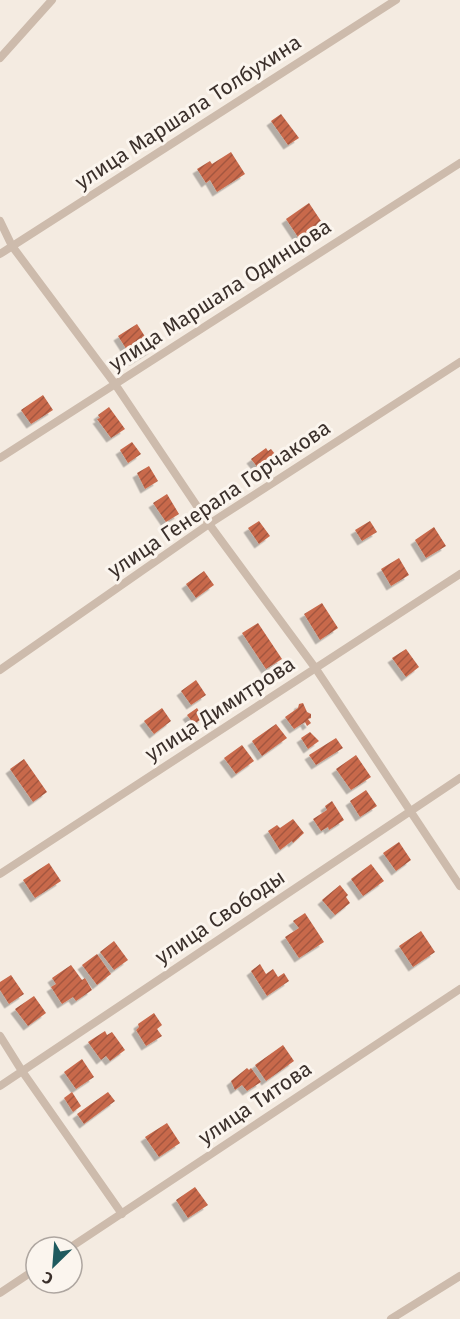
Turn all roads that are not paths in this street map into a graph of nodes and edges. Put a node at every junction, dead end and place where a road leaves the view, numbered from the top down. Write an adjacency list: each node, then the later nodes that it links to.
1 (52, 0): 3 (street)
2 (396, 0): 6 (street, улица Маршала Толбухина)
3 (0, 58)
4 (460, 163): 9 (street, улица Маршала Одинцова)
5 (0, 221): 6 (street)
6 (12, 246): 7 (street, улица Маршала Толбухина); 9 (street)
7 (0, 254)
8 (460, 362): 11 (street, улица Генерала Горчакова)
9 (115, 384): 10 (street, улица Маршала Одинцова); 11 (street)
10 (0, 458)
11 (209, 524): 13 (street); 14 (street, улица Генерала Горчакова)
12 (460, 574): 13 (street, улица Димитрова)
13 (316, 669): 16 (street); 17 (street, улица Димитрова)
14 (0, 670)
15 (460, 778): 16 (street, улица Свободы)
16 (410, 811): 18 (street); 21 (street, улица Свободы)
17 (0, 874)
18 (460, 886)
19 (460, 989): 23 (street, улица Титова)
20 (0, 1036): 21 (street)
21 (22, 1071): 22 (street, улица Свободы); 23 (street)
22 (0, 1086)
23 (122, 1214): 24 (street, улица Титова)
24 (84, 1238)
25 (460, 1276): 28 (street)
26 (24, 1277): 27 (street)
27 (0, 1293)
28 (391, 1319)

